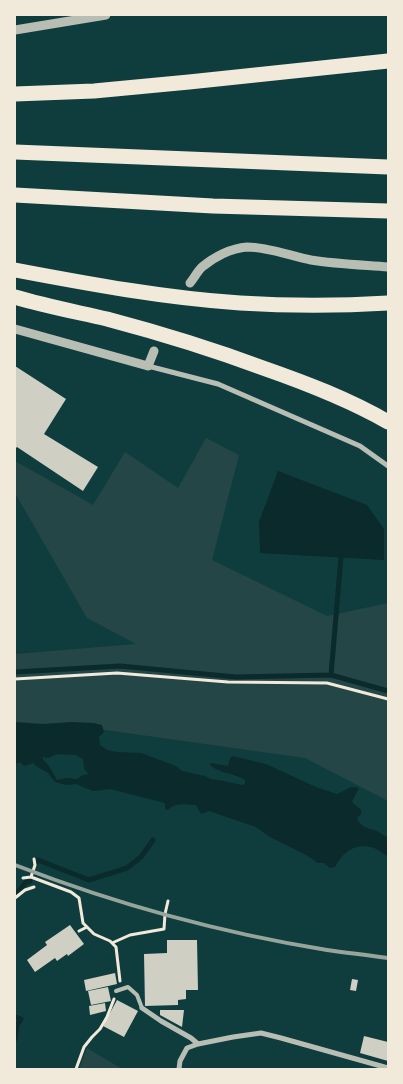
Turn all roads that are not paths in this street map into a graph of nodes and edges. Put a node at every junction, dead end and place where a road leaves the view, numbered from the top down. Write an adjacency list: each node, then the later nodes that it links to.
1 (106, 15): 2 (street)
2 (15, 30)
3 (388, 54): 5 (highway)
4 (388, 61): 5 (highway)
5 (293, 71): 6 (highway)
6 (15, 94)
7 (15, 152): 8 (highway)
8 (388, 167)
9 (15, 195): 10 (highway)
10 (388, 211)
11 (388, 267): 13 (street)
12 (15, 270): 15 (highway)
13 (190, 283)
14 (15, 297): 19 (highway)
15 (388, 303)
16 (15, 329): 18 (street)
17 (154, 351): 18 (street)
18 (148, 366): 20 (street)
19 (388, 422)
20 (388, 466)
21 (116, 991): 22 (lane)
22 (142, 1008): 23 (street)
23 (198, 1044): 24 (street); 25 (street)
24 (388, 1068)
25 (179, 1069)

